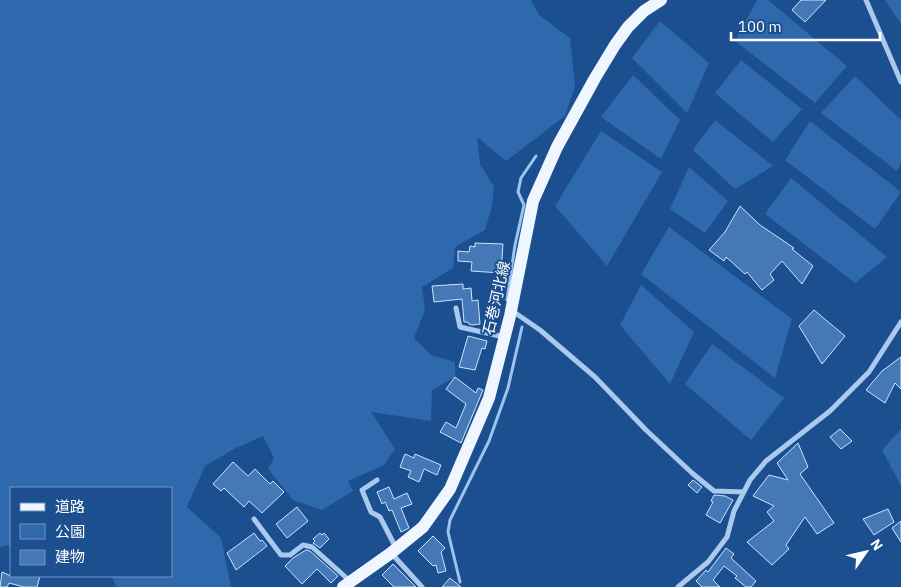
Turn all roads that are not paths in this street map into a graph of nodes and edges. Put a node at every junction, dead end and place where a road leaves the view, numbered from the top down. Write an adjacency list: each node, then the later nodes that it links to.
1 (661, 0): 5 (main road, 石巻河北線)
2 (866, 0): 3 (street)
3 (901, 82)
4 (456, 308): 7 (street)
5 (511, 310): 7 (main road, 石巻河北線); 9 (street)
6 (901, 322): 9 (street)
7 (504, 337): 11 (main road, 石巻河北線)
8 (377, 480): 11 (street)
9 (744, 492): 14 (street)
10 (254, 519): 12 (street)
11 (394, 551): 12 (main road, 石巻河北線); 13 (street)
12 (347, 584)
13 (422, 587)
14 (678, 587)

